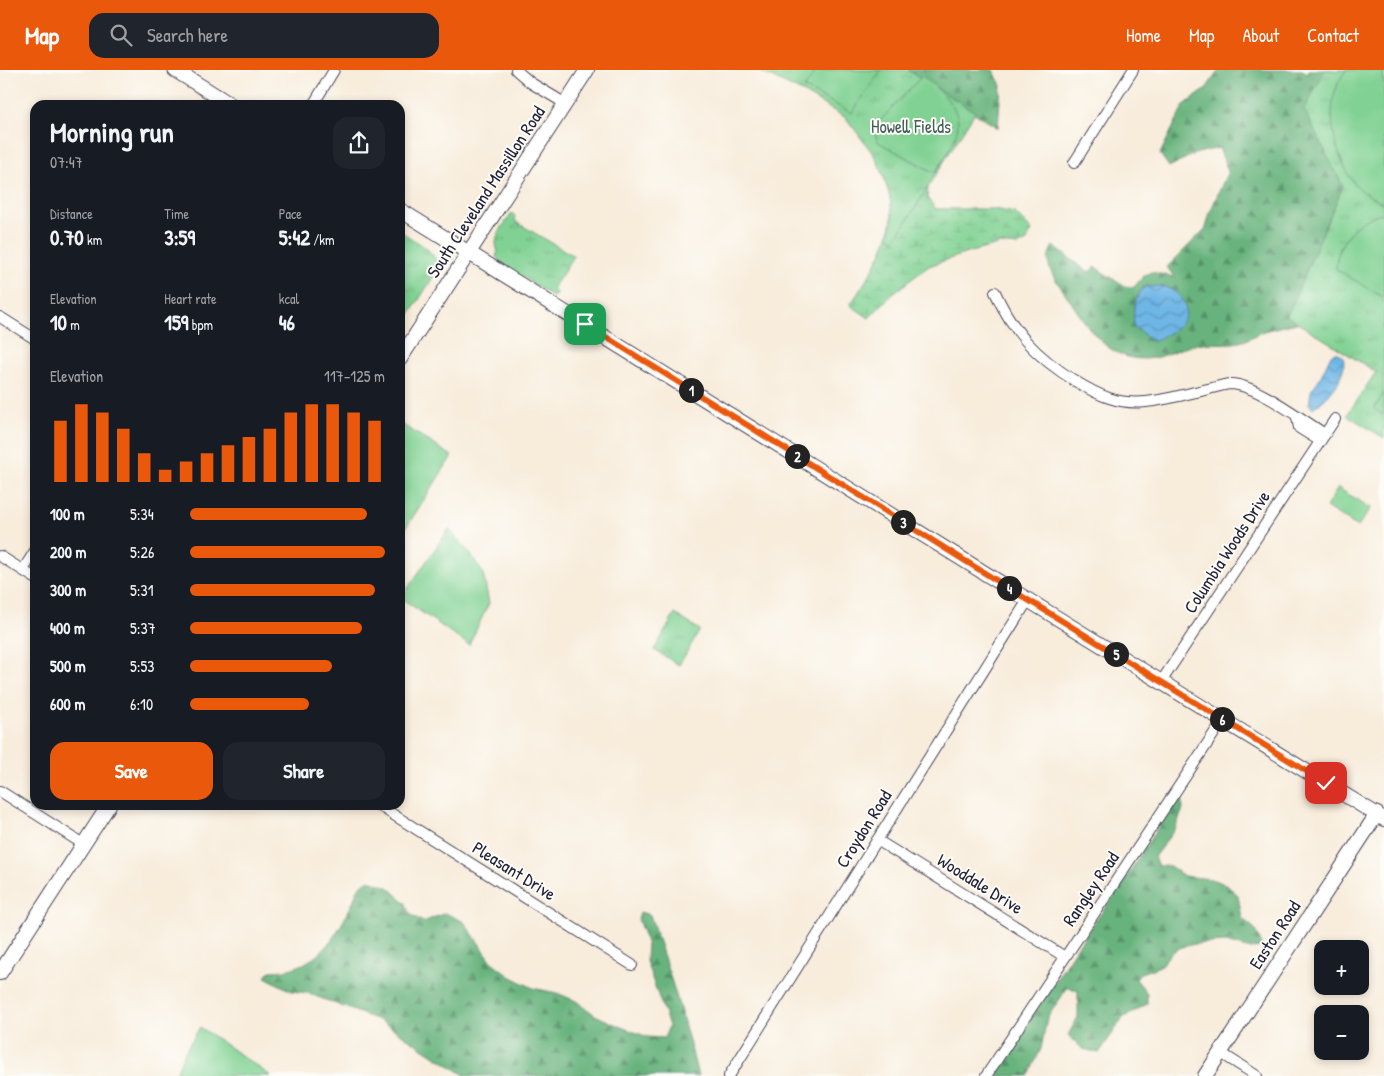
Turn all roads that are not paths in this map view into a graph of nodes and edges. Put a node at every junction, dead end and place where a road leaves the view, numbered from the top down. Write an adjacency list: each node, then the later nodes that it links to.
1 (175, 70): 6 (main road)
2 (334, 70): 7 (street)
3 (516, 70): 8 (street)
4 (587, 70): 8 (main road, South Cleveland Massillon Road)
5 (1133, 70): 9 (street)
6 (224, 100)
7 (316, 100)
8 (566, 104): 11 (main road, South Cleveland Massillon Road)
9 (1074, 163)
10 (405, 213): 11 (main road)
11 (470, 253): 15 (main road, South Cleveland Massillon Road); 22 (main road)
12 (995, 292): 17 (street)
13 (0, 316): 14 (street)
14 (30, 336)
15 (405, 351)
16 (1335, 419): 17 (street, Columbia Woods Drive)
17 (1322, 438): 23 (street, Columbia Woods Drive)
18 (0, 556): 20 (street)
19 (30, 559): 20 (street)
20 (23, 570): 21 (street)
21 (30, 575)
22 (1028, 600): 23 (main road); 31 (street, Croydon Road)
23 (1161, 682): 24 (main road)
24 (1223, 720): 30 (main road); 33 (street, Rangley Road)
25 (0, 790): 26 (street)
26 (30, 810)
27 (31, 810): 32 (street)
28 (105, 810): 32 (main road)
29 (386, 810): 34 (street, Pleasant Drive)
30 (1380, 816): 36 (main road, Easton Road)
31 (877, 840): 33 (street, Wooddale Drive); 37 (street, Croydon Road)
32 (83, 844): 35 (main road)
33 (1065, 957): 38 (street, Rangley Road)
34 (632, 965)
35 (0, 973)
36 (1220, 1053): 39 (main road, Easton Road); 40 (street)
37 (729, 1076)
38 (986, 1076)
39 (1205, 1076)
40 (1257, 1076)

